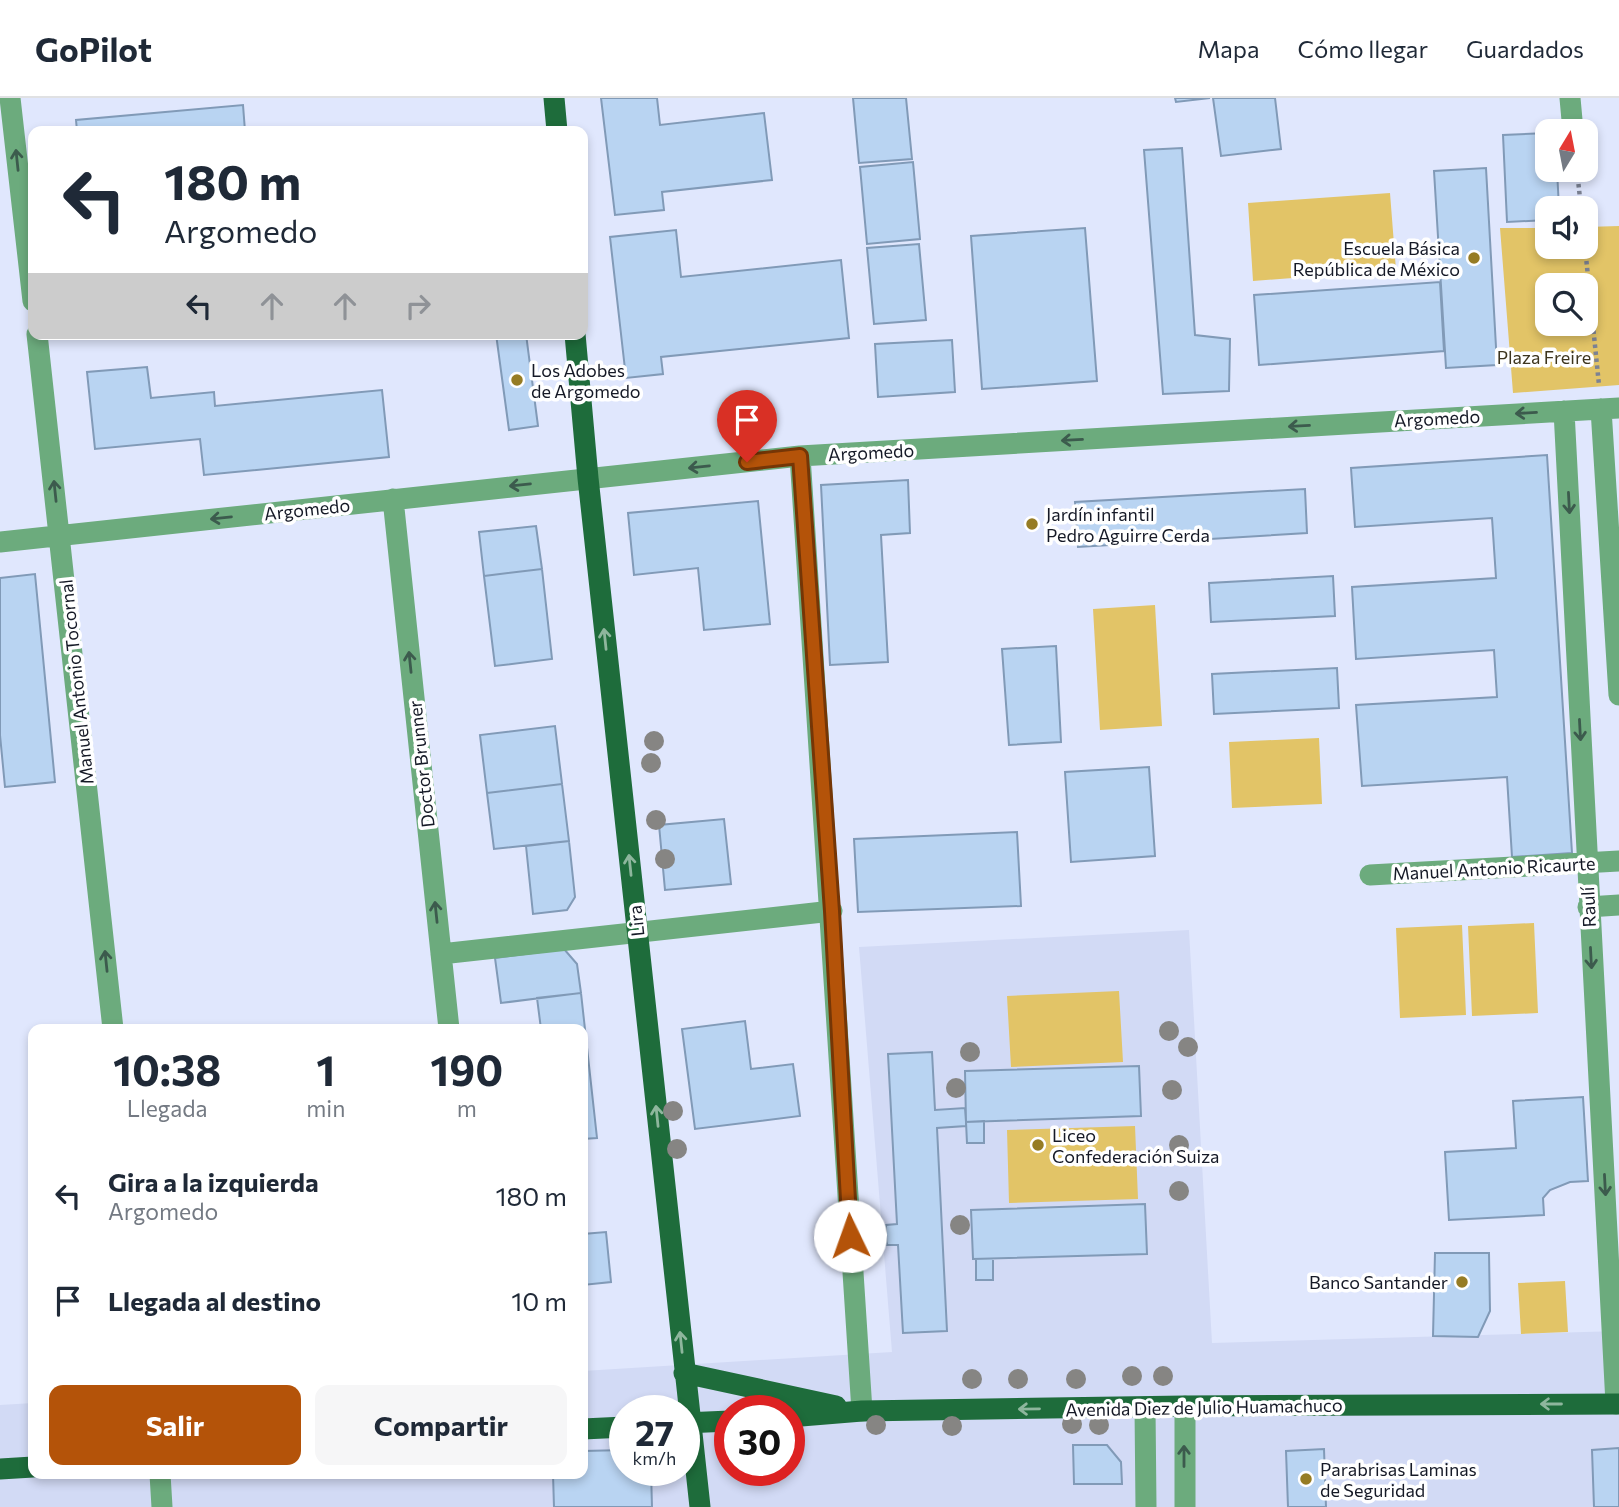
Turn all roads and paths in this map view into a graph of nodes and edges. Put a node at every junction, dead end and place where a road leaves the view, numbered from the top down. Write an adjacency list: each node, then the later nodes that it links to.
1 (10, 98): 6 (street, one-way to 1)
2 (554, 98): 5 (main road)
3 (1570, 98): 4 (street)
4 (1572, 119)
5 (556, 126)
6 (28, 257)
7 (1587, 259): 10 (path)
8 (38, 340): 15 (street, Manuel Antonio Tocornal, one-way to 8)
9 (576, 340): 13 (main road, Lira)
10 (1610, 408): 11 (street, Argomedo); 17 (street)
11 (1564, 411): 12 (street, Argomedo, one-way to 12); 19 (street, Raulí, one-way to 19)
12 (800, 456): 13 (street, Argomedo, one-way to 13); 23 (street)
13 (588, 478): 14 (street, Argomedo, one-way to 14); 24 (main road, Lira, one-way to 13)
14 (393, 499): 15 (street, Argomedo, one-way to 15); 25 (street, Doctor Brunner, one-way to 14)
15 (60, 536): 16 (street, Argomedo); 26 (street, Manuel Antonio Tocornal, one-way to 15)
16 (0, 542)
17 (1619, 695)
18 (1619, 861): 19 (street, Manuel Antonio Ricaurte)
19 (1586, 863): 20 (street, Manuel Antonio Ricaurte); 22 (street, Raulí)
20 (1370, 875)
21 (1619, 905): 22 (street)
22 (1588, 906): 30 (street, Raulí, one-way to 30)
23 (832, 911): 24 (street); 33 (street)
24 (637, 933): 25 (street); 28 (main road, Lira, one-way to 24)
25 (441, 954): 27 (street, Doctor Brunner)
26 (112, 1024)
27 (448, 1024)
28 (684, 1373): 29 (main road, Lira); 33 (main road)
29 (685, 1395)
30 (1617, 1404): 31 (main road, Avenida Diez de Julio Huamachuco, one-way to 31)
31 (1185, 1406): 32 (main road, Avenida Diez de Julio Huamachuco); 44 (street, one-way to 31)
32 (1145, 1407): 33 (main road, Avenida Diez de Julio Huamachuco, one-way to 33); 43 (street)
33 (862, 1412): 34 (main road, Avenida Diez de Julio Huamachuco)
34 (805, 1416)
35 (609, 1428): 36 (main road)
36 (588, 1429)
37 (28, 1467): 38 (main road)
38 (0, 1469)
39 (160, 1479): 41 (street)
40 (697, 1486): 42 (main road, Lira)
41 (162, 1507)
42 (700, 1507)
43 (1146, 1507)
44 (1185, 1507)

